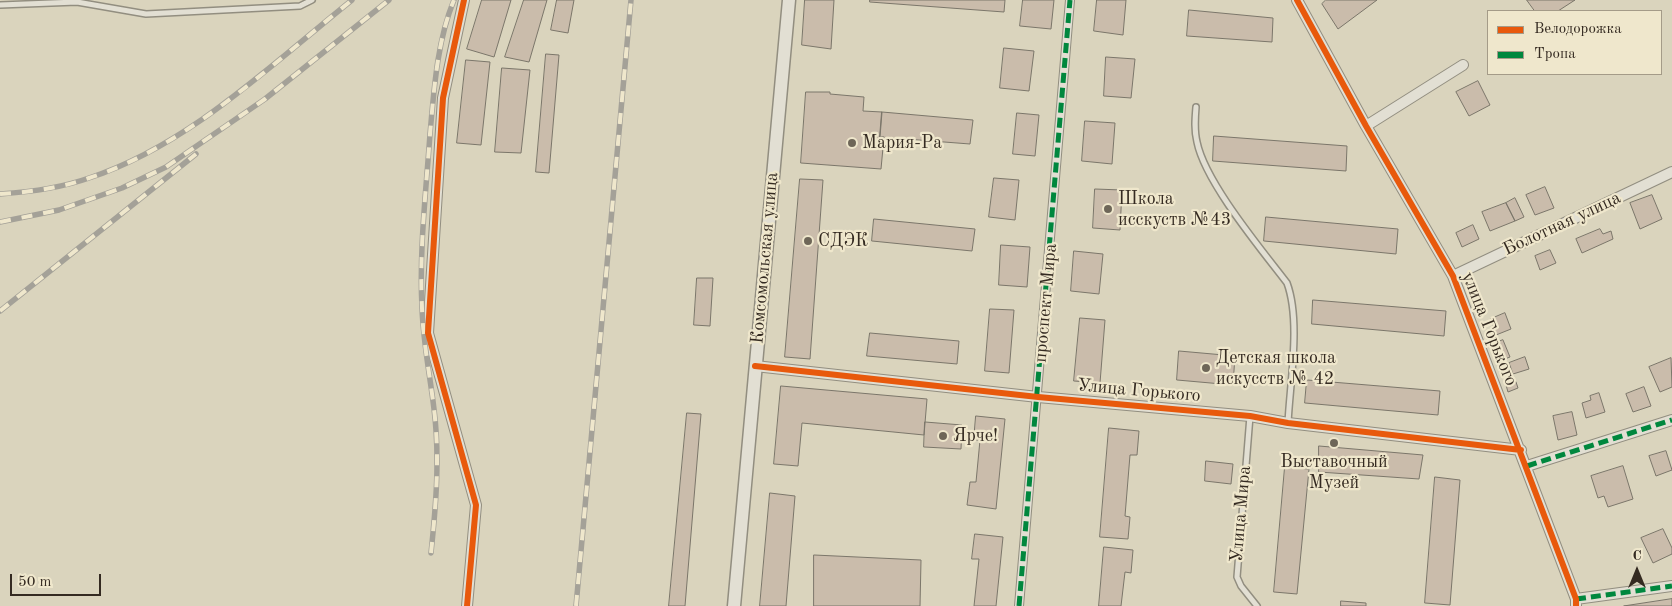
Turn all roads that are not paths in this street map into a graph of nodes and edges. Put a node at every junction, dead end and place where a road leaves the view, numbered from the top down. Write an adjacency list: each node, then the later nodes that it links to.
1 (312, 0): 6 (lane)
2 (464, 0): 21 (street)
3 (789, 0): 12 (street, Комсомольская улица)
4 (1070, 0): 13 (street, проспект Мира)
5 (1298, 0): 9 (street, улица Горького)
6 (0, 5)
7 (1463, 65): 9 (street)
8 (1196, 107): 16 (lane)
9 (1366, 126): 11 (street, улица Горького)
10 (1672, 172): 11 (street, Болотная улица)
11 (1453, 276): 17 (street, улица Горького)
12 (755, 366): 13 (street, Улица Горького); 22 (street, Комсомольская улица)
13 (1038, 397): 14 (street, Улица Горького); 23 (street, проспект Мира)
14 (1250, 416): 16 (street, Улица Горького); 24 (lane, Улица Мира)
15 (1672, 420): 18 (street)
16 (1288, 423): 17 (street, Улица Горького)
17 (1521, 450): 18 (street, улица Горького)
18 (1527, 466): 20 (street, улица Горького)
19 (1672, 586): 20 (street)
20 (1576, 602)
21 (468, 606)
22 (734, 606)
23 (1019, 606)
24 (1257, 606)

